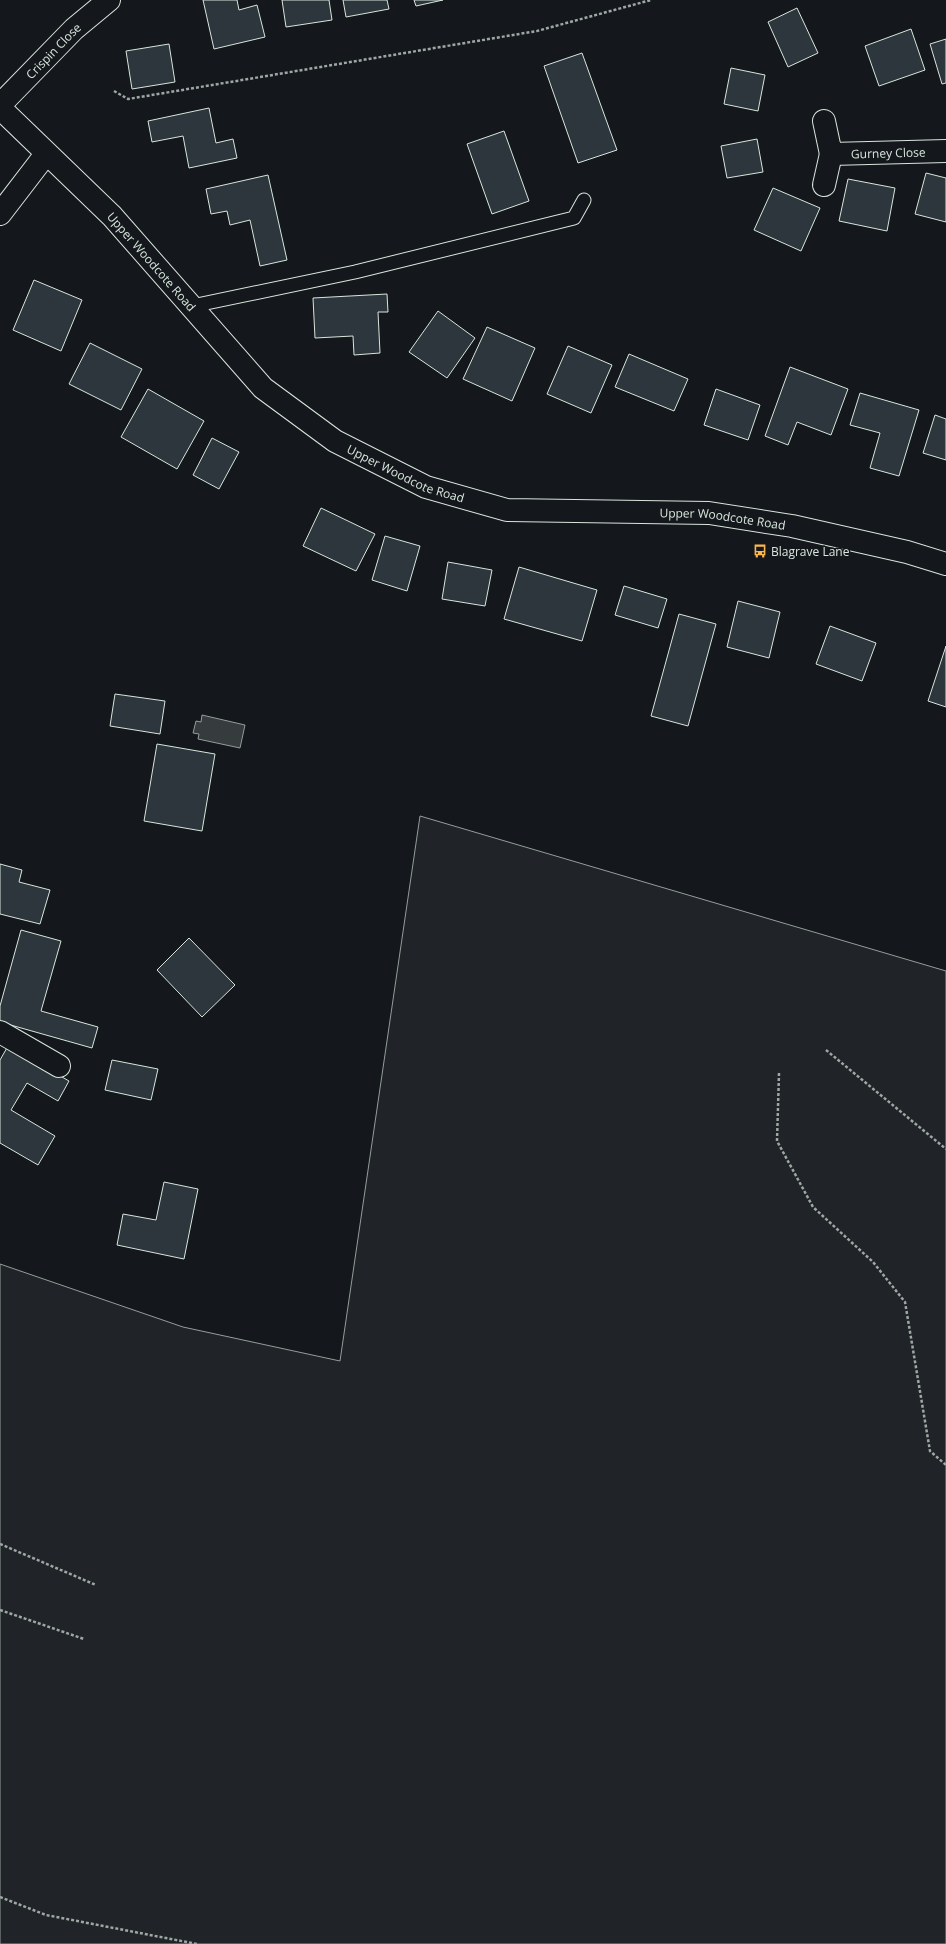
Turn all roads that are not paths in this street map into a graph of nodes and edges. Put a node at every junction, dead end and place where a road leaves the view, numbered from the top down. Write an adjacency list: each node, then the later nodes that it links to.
1 (109, 0): 2 (main road, Crispin Close)
2 (0, 105)
3 (0, 108): 6 (main road, Upper Woodcote Road)
4 (824, 121): 7 (main road)
5 (946, 151): 7 (main road, Gurney Close)
6 (46, 154): 10 (main road); 11 (main road, Upper Woodcote Road)
7 (831, 154): 8 (main road)
8 (824, 185)
9 (584, 200): 11 (lane)
10 (0, 214)
11 (192, 306): 12 (main road, Upper Woodcote Road)
12 (946, 564)
13 (0, 1032): 14 (main road)
14 (59, 1066)

